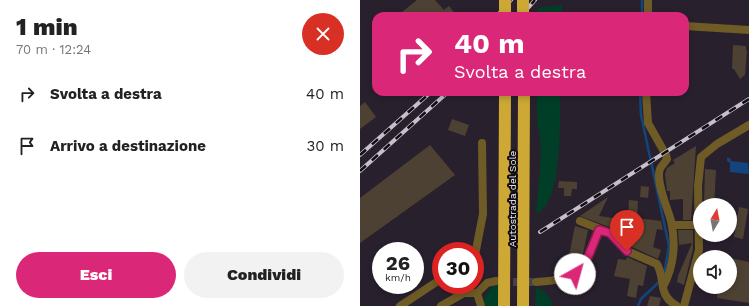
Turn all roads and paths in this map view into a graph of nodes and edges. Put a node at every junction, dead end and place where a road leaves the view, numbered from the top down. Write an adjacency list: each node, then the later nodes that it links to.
1 (504, 0): 4 (highway, bridge)
2 (523, 0): 5 (highway, bridge)
3 (648, 0): 6 (street)
4 (505, 12)
5 (523, 12)
6 (648, 12)
7 (689, 26): 8 (street)
8 (749, 30)
9 (505, 96): 31 (highway, Autostrada del Sole)
10 (524, 96): 32 (highway, Autostrada del Sole)
11 (646, 96): 16 (street)
12 (749, 125): 14 (street)
13 (482, 143): 19 (street)
14 (698, 198)
15 (580, 221): 18 (street)
16 (672, 225): 17 (street); 23 (street)
17 (693, 225)
18 (599, 230): 22 (street); 23 (street)
19 (478, 242)
20 (699, 242): 34 (street)
21 (496, 281): 25 (street)
22 (536, 282)
23 (662, 283): 33 (street)
24 (432, 285): 28 (street)
25 (484, 286)
26 (462, 294): 29 (street)
27 (477, 294): 30 (street)
28 (400, 306)
29 (441, 306)
30 (481, 306)
31 (504, 306)
32 (523, 306)
33 (677, 306)
34 (684, 306)

